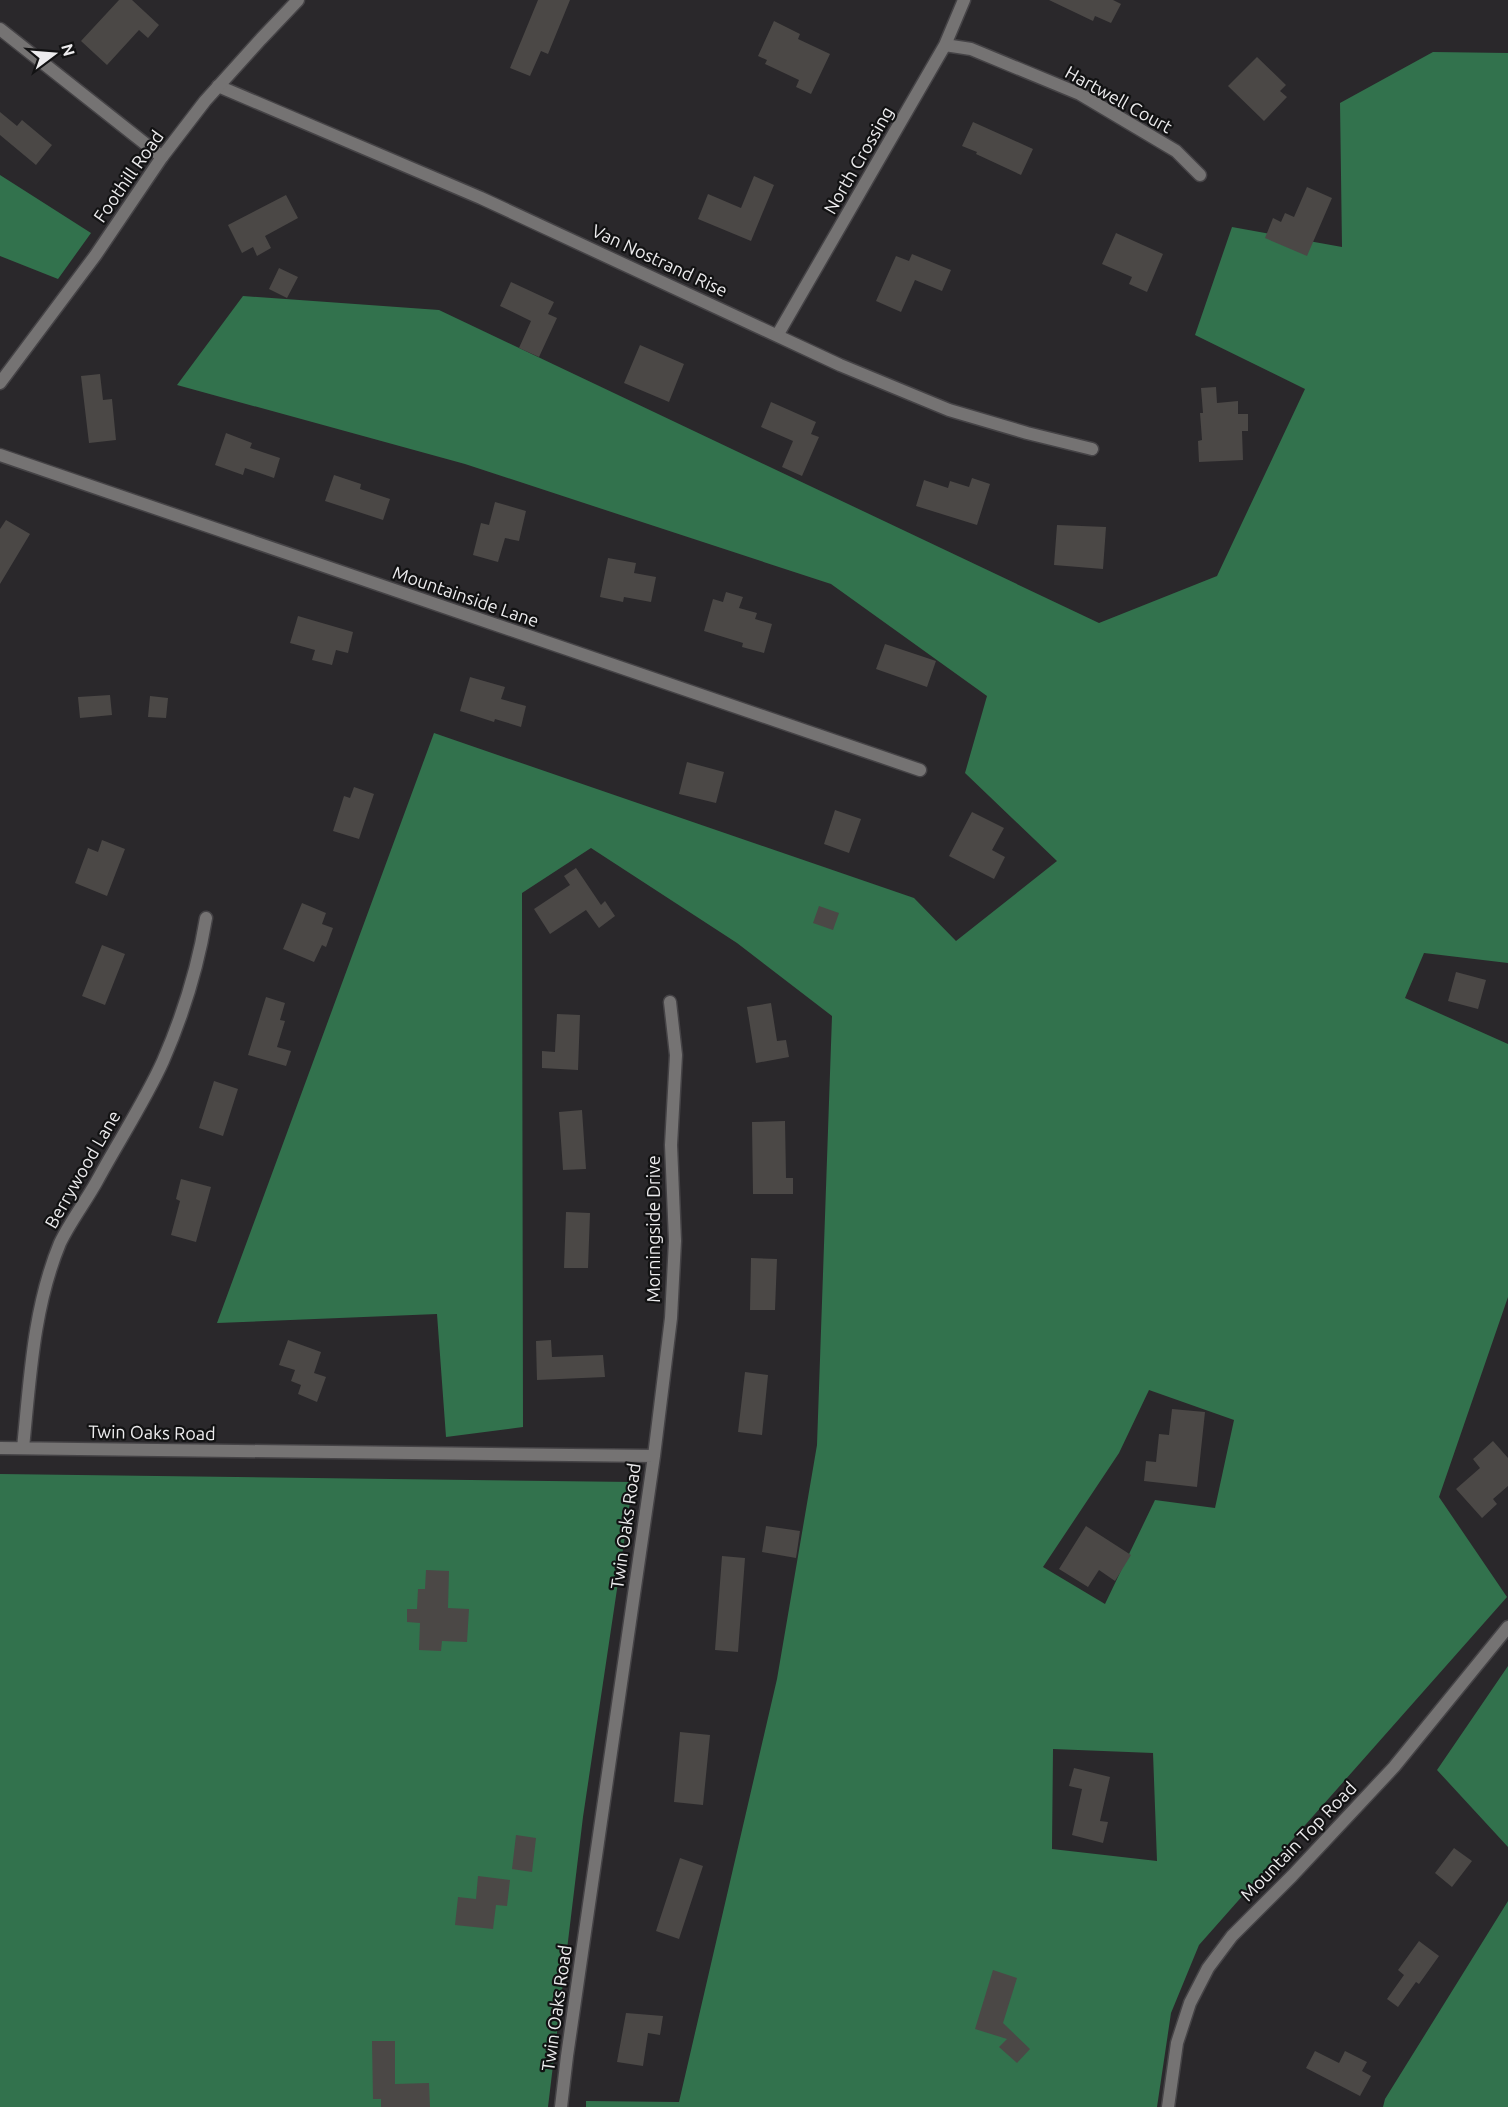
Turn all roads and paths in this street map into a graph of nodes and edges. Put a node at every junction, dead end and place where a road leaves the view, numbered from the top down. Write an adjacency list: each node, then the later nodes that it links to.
1 (298, 0): 5 (street, Foothill Road)
2 (964, 0): 4 (street, North Crossing)
3 (0, 28): 6 (street)
4 (945, 45): 7 (street, Hartwell Court); 8 (street, North Crossing)
5 (218, 86): 6 (street, Foothill Road); 8 (street, Van Nostrand Rise)
6 (162, 157): 9 (street, Foothill Road)
7 (1200, 175)
8 (778, 334): 10 (street, Van Nostrand Rise)
9 (0, 383)
10 (1092, 449)
11 (0, 455): 12 (street, Mountainside Lane)
12 (920, 771)
13 (206, 918): 16 (street, Berrywood Lane)
14 (670, 1002): 17 (street, Morningside Drive)
15 (0, 1448): 16 (street, Twin Oaks Road)
16 (23, 1448): 17 (street, Twin Oaks Road)
17 (654, 1456): 19 (street, Twin Oaks Road)
18 (1508, 1627): 20 (street, Mountain Top Road)
19 (561, 2107)
20 (1168, 2107)

